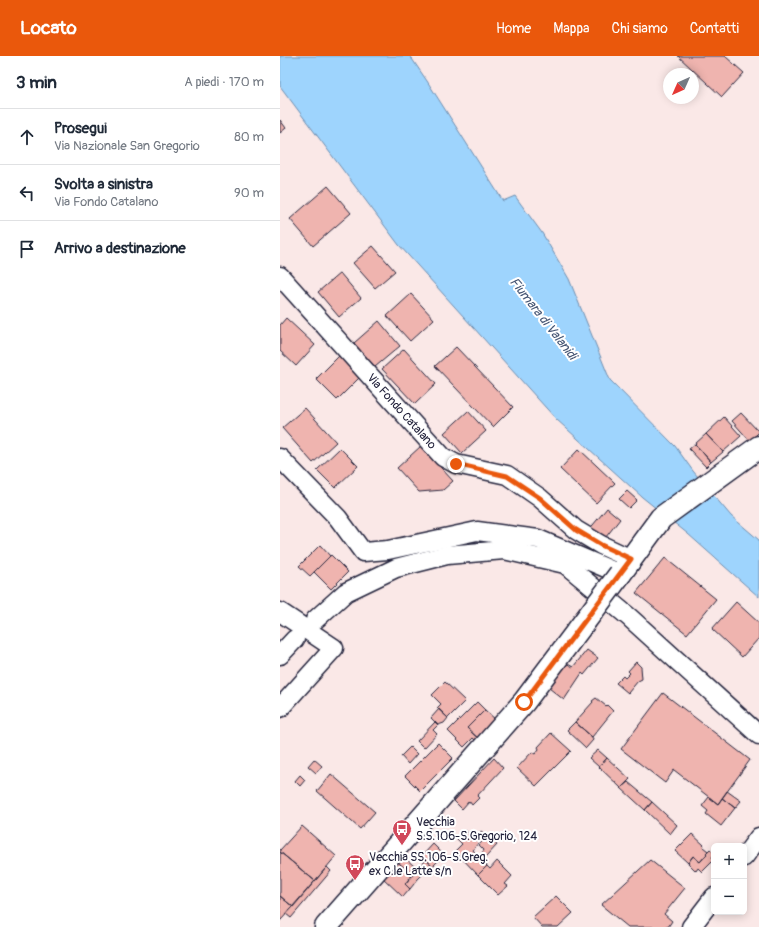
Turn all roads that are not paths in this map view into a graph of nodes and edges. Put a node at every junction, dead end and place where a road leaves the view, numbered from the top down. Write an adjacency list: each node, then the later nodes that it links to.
1 (280, 276): 4 (street, Via Fondo Catalano)
2 (759, 447): 4 (street)
3 (280, 458): 4 (street)
4 (625, 566): 14 (street, bridge)
5 (280, 612): 9 (street)
6 (315, 620): 10 (street)
7 (295, 639): 8 (street)
8 (280, 655)
9 (280, 708)
10 (759, 735)
11 (759, 837): 12 (street)
12 (747, 853)
13 (711, 901): 15 (street)
14 (326, 927)
15 (691, 927)

